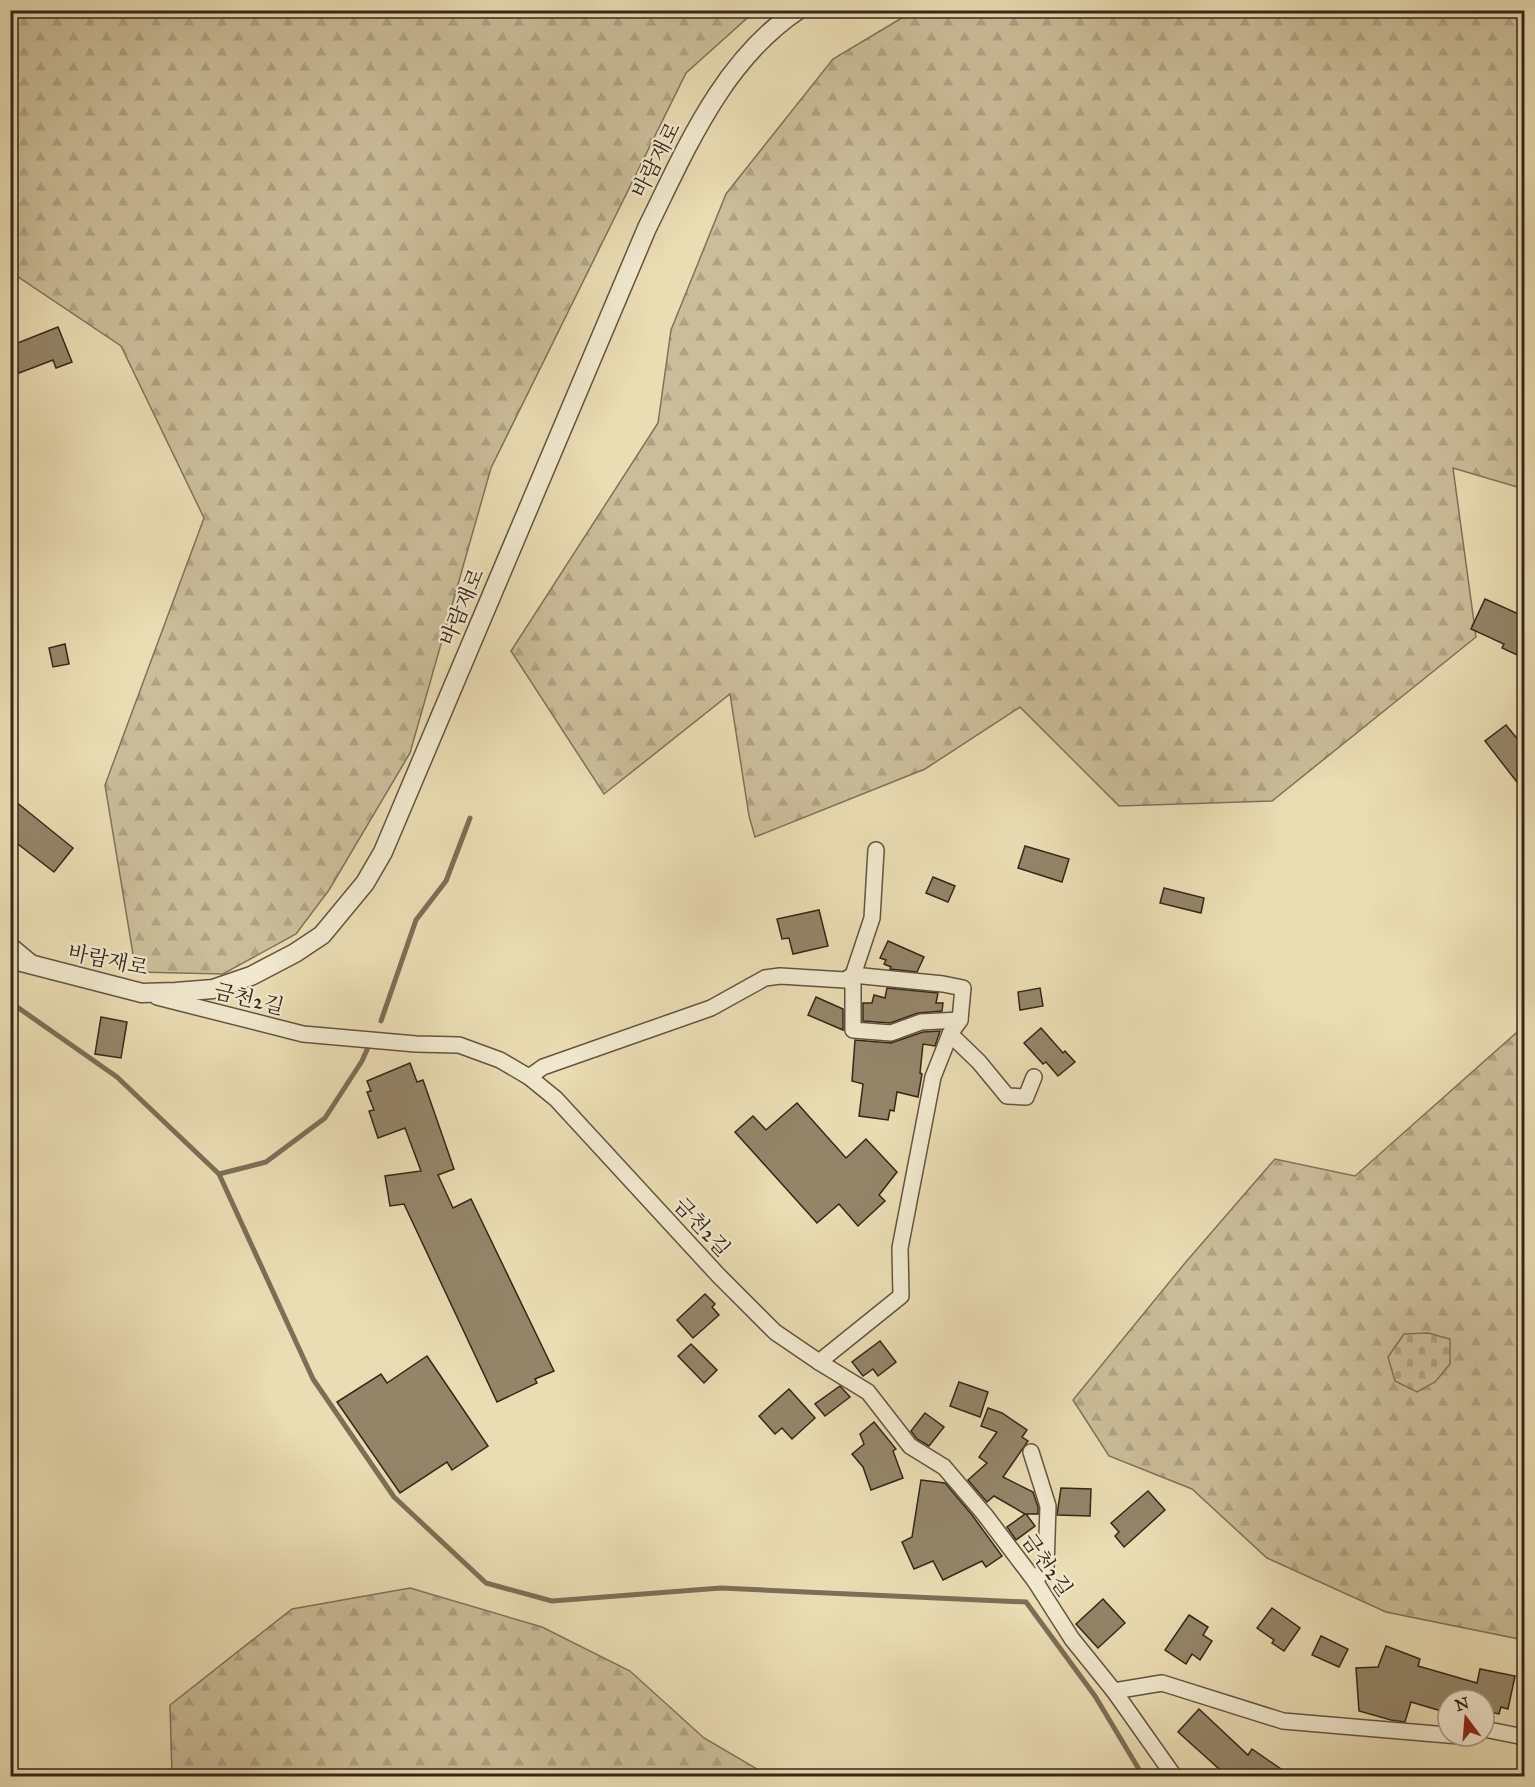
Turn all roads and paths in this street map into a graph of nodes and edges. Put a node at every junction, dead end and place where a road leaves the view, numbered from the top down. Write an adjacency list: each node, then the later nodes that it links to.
1 (798, 10): 7 (street, 바람재로)
2 (876, 850): 6 (street)
3 (10, 945): 5 (street)
4 (10, 959): 5 (street, 바람재로)
5 (36, 966): 7 (street, 바람재로)
6 (853, 975): 8 (street); 8 (street); 10 (street)
7 (142, 993): 10 (street, 금천2길)
8 (960, 1020): 9 (street)
9 (950, 1034): 11 (street); 12 (street)
10 (529, 1077): 12 (street, 금천2길)
11 (1034, 1077)
12 (819, 1362): 14 (street, 금천2길)
13 (1031, 1452): 14 (street)
14 (1035, 1581): 15 (street, 금천2길)
15 (1114, 1691): 17 (street); 19 (street, 금천2길)
16 (1496, 1731): 18 (street)
17 (1436, 1735)
18 (1524, 1737)
19 (1174, 1776)

